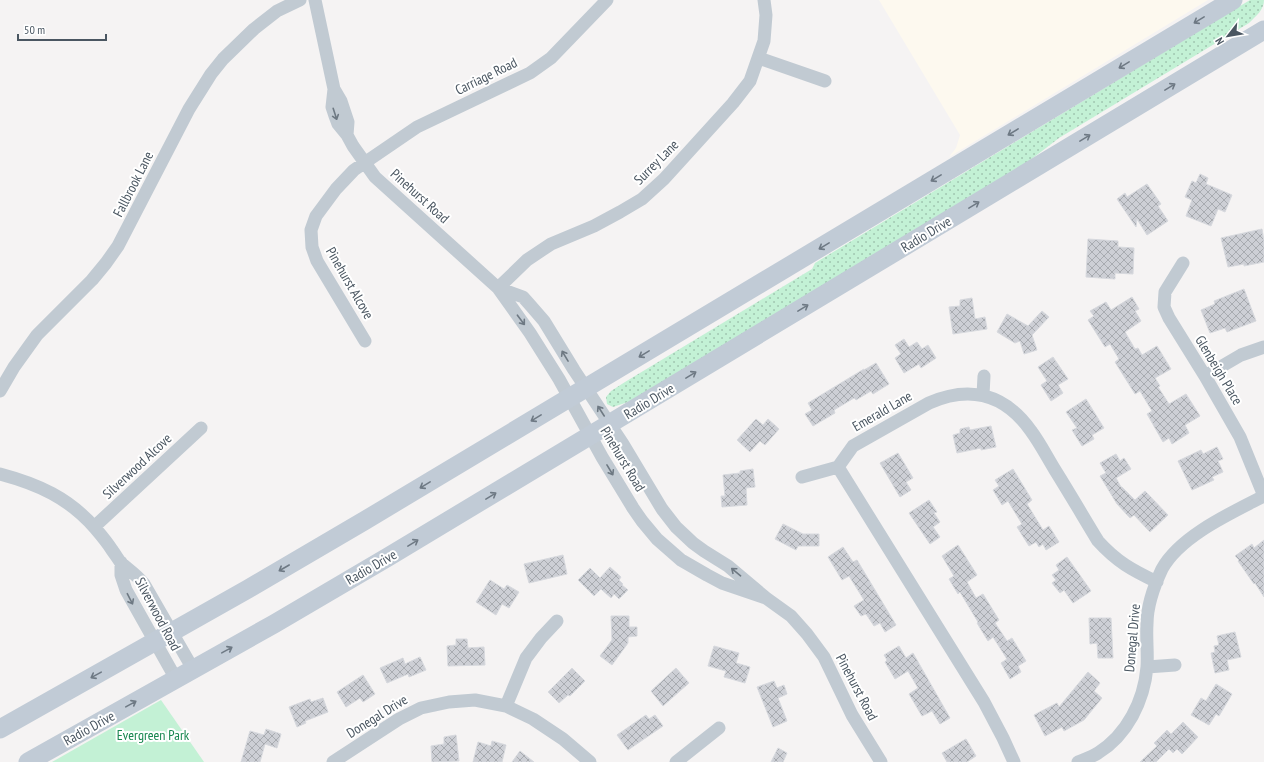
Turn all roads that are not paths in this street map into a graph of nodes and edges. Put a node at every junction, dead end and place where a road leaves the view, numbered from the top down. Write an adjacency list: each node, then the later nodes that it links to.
1 (300, 0): 19 (street, Fallbrook Lane)
2 (315, 0): 11 (street, Pinehurst Road)
3 (608, 0): 11 (street, Carriage Road)
4 (764, 0): 8 (street, Surrey Lane)
5 (1233, 0): 18 (main road, one-way to 18)
6 (1264, 18): 9 (main road)
7 (1264, 30): 9 (main road, Radio Drive)
8 (759, 58): 10 (street); 13 (street, Surrey Lane)
9 (1215, 60): 22 (main road, Radio Drive, one-way to 9)
10 (825, 81)
11 (364, 162): 13 (street, Pinehurst Road); 14 (street, Pinehurst Alcove)
12 (1183, 263): 17 (street, Glenbeigh Place)
13 (498, 288): 18 (street, Pinehurst Road, one-way to 13); 21 (street, Pinehurst Road, one-way to 21)
14 (365, 341)
15 (1264, 347): 17 (street)
16 (984, 376): 20 (street)
17 (1205, 376): 28 (street, Glenbeigh Place)
18 (586, 388): 21 (main road); 22 (street, Pinehurst Road, one-way to 18)
19 (0, 391)
20 (983, 395): 25 (street, Emerald Lane); 31 (street, Emerald Lane)
21 (570, 398): 24 (street, Pinehurst Road); 34 (main road, one-way to 34)
22 (610, 424): 24 (main road, Radio Drive); 32 (street, Pinehurst Road, one-way to 22)
23 (201, 428): 29 (street, Silverwood Alcove)
24 (591, 436): 32 (street, Pinehurst Road, one-way to 32); 38 (main road, Radio Drive, one-way to 24)
25 (838, 467): 27 (street); 48 (street)
26 (0, 474): 29 (street, Silverwood Road)
27 (802, 476)
28 (1264, 496): 31 (street, Donegal Drive)
29 (94, 527): 30 (street, Silverwood Road)
30 (120, 562): 34 (street, Silverwood Road); 35 (street, Silverwood Road, one-way to 35)
31 (1157, 582): 37 (street, Donegal Drive)
32 (766, 598): 47 (street, Pinehurst Road)
33 (557, 621): 40 (street)
34 (172, 632): 35 (main road); 38 (street, Silverwood Road)
35 (154, 642): 39 (street, Silverwood Road); 42 (main road, one-way to 42)
36 (1175, 665): 37 (street)
37 (1147, 667): 49 (street, Donegal Drive)
38 (193, 669): 39 (main road, Radio Drive)
39 (176, 679): 43 (main road, Radio Drive, one-way to 39)
40 (506, 706): 44 (street, Donegal Drive); 45 (street, Donegal Drive)
41 (719, 728): 46 (street)
42 (0, 729)
43 (28, 762)
44 (333, 762)
45 (590, 762)
46 (676, 762)
47 (881, 762)
48 (1014, 762)
49 (1078, 762)

